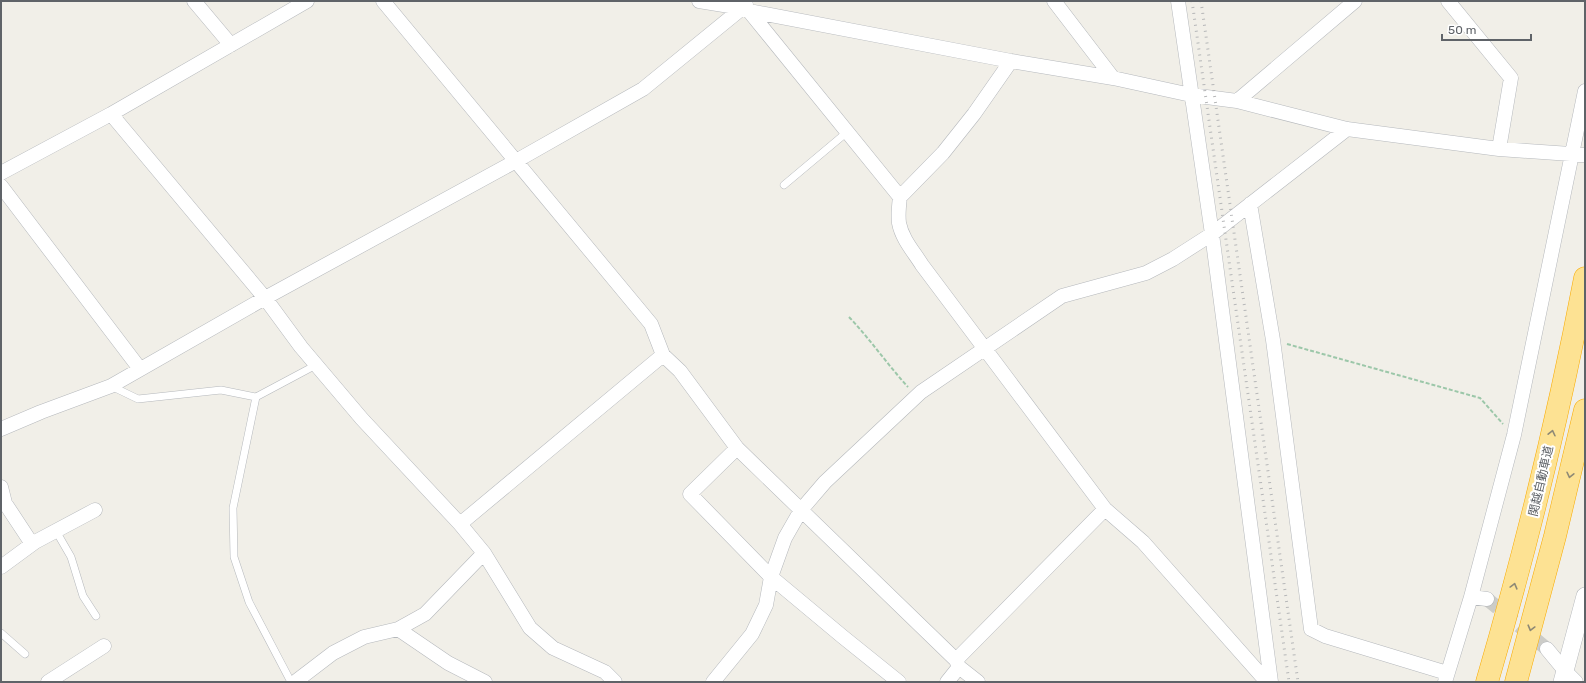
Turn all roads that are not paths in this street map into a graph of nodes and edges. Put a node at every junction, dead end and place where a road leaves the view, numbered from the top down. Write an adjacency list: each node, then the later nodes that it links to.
1 (194, 1): 10 (street)
2 (307, 1): 10 (street)
3 (383, 1): 21 (street)
4 (699, 1): 9 (street)
5 (1054, 1): 12 (street)
6 (1178, 1): 14 (street)
7 (1355, 1): 15 (street)
8 (1448, 1): 19 (street)
9 (747, 7): 11 (street); 18 (street); 21 (street)
10 (231, 44): 16 (street)
11 (1011, 61): 12 (street); 25 (street)
12 (1113, 78): 14 (street)
13 (1585, 91): 20 (street)
14 (1192, 95): 15 (street); 27 (street)
15 (1237, 101): 17 (street)
16 (111, 114): 22 (street); 29 (street)
17 (1347, 129): 19 (street); 26 (street)
18 (846, 133): 23 (lane); 25 (street)
19 (1499, 149): 20 (street)
20 (1578, 155): 50 (street)
21 (516, 161): 29 (street); 31 (street)
22 (1, 173)
23 (784, 184)
24 (1, 186): 33 (street)
25 (900, 197): 30 (street)
26 (1250, 204): 27 (street); 59 (street)
27 (1212, 234): 30 (street); 71 (street)
28 (1585, 278): 72 (highway, 関越自動車道, one-way to 28)
29 (265, 298): 32 (street); 33 (street)
30 (984, 348): 40 (street); 42 (street)
31 (664, 355): 38 (street); 43 (street)
32 (316, 365): 35 (lane); 43 (street)
33 (140, 368): 34 (street)
34 (111, 386): 35 (lane); 37 (street)
35 (256, 397): 62 (lane)
36 (1585, 410): 73 (highway, one-way to 73)
37 (1, 430)
38 (737, 448): 42 (street); 48 (street)
39 (1, 487): 45 (street)
40 (1105, 509): 58 (street); 70 (street)
41 (95, 510): 44 (street)
42 (801, 510): 48 (street); 58 (street)
43 (460, 524): 46 (street)
44 (56, 531): 45 (street); 52 (lane)
45 (32, 544): 47 (street)
46 (484, 553): 53 (street); 65 (street)
47 (1, 567)
48 (772, 577): 66 (street); 67 (street)
49 (1585, 596): 60 (street)
50 (1471, 597): 51 (street); 59 (street)
51 (1487, 599)
52 (96, 616)
53 (398, 629): 63 (street); 64 (street)
54 (1, 632): 57 (lane)
55 (104, 646): 61 (street)
56 (1547, 649): 60 (street)
57 (25, 654)
58 (958, 664): 68 (street); 69 (street)
59 (1446, 678)
60 (1568, 679)
61 (48, 682)
62 (291, 682)
63 (295, 682)
64 (484, 682)
65 (615, 682)
66 (713, 682)
67 (899, 682)
68 (947, 682)
69 (978, 682)
70 (1267, 682)
71 (1271, 682)
72 (1487, 682)
73 (1516, 682)

